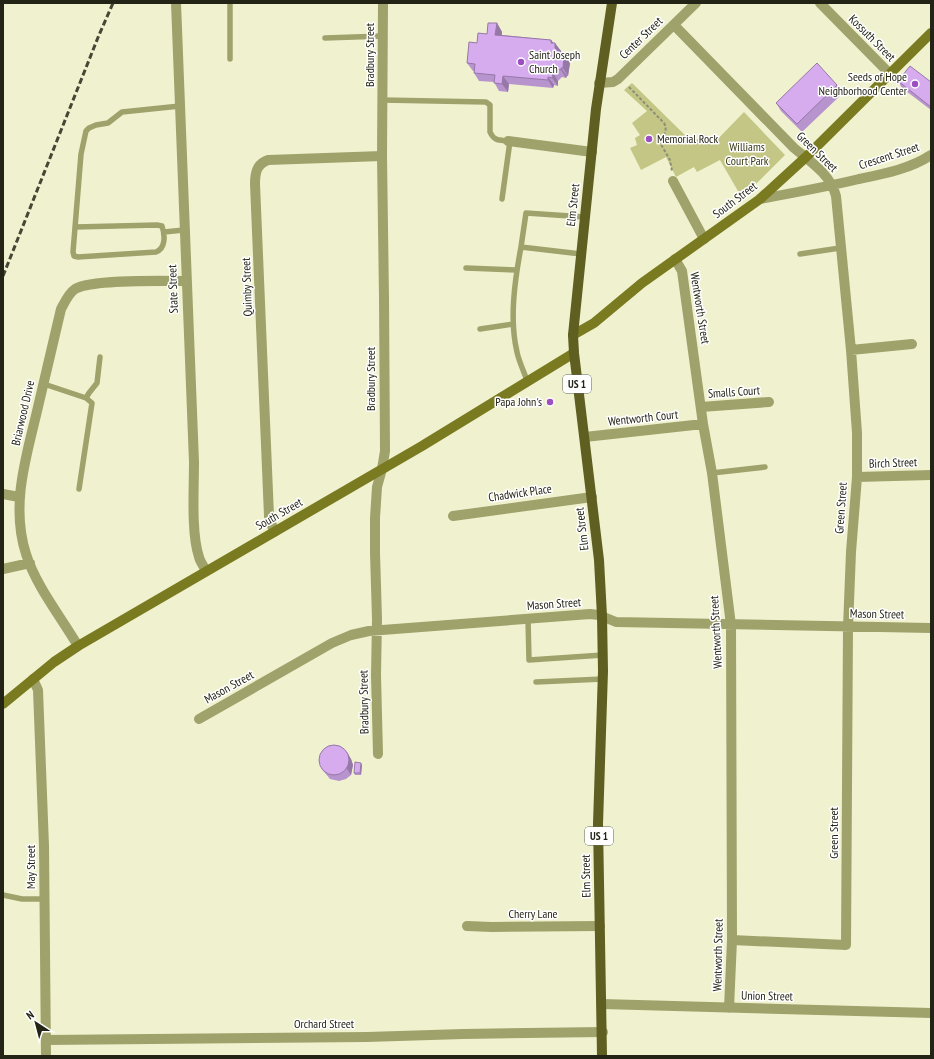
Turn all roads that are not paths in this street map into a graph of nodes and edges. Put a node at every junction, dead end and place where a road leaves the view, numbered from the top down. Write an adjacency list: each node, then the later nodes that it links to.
1 (176, 3): 15 (street, State Street)
2 (230, 3): 11 (lane)
3 (383, 3): 9 (street, Bradbury Street)
4 (612, 3): 13 (main road, Elm Street / US 1)
5 (696, 3): 7 (street, Center Street)
6 (820, 3): 12 (street, Kossuth Street)
7 (674, 25): 13 (street, Center Street); 20 (street, Green Street)
8 (931, 33): 12 (street, South Street)
9 (383, 36): 10 (lane); 14 (street, Bradbury Street)
10 (325, 38)
11 (230, 59)
12 (889, 73): 20 (street, South Street)
13 (599, 83): 17 (main road, Elm Street / US 1)
14 (382, 100): 16 (lane); 19 (street, Bradbury Street)
15 (180, 106): 26 (lane); 27 (street, State Street)
16 (509, 141): 17 (street); 23 (lane)
17 (592, 152): 25 (main road, Elm Street / US 1)
18 (931, 155): 22 (street, Crescent Street)
19 (382, 156): 53 (street, Bradbury Street); 62 (street, Quimby Street)
20 (806, 157): 22 (street, Green Street); 24 (street, South Street)
21 (673, 181): 29 (street)
22 (832, 185): 24 (street, Crescent Street); 31 (street, Green Street)
23 (502, 199)
24 (760, 199): 29 (street, South Street)
25 (585, 217): 30 (lane); 32 (main road, Elm Street / US 1)
26 (75, 227): 28 (lane); 28 (lane)
27 (184, 230): 28 (lane); 37 (street, State Street)
28 (164, 232)
29 (704, 239): 34 (street, South Street)
30 (521, 247): 32 (lane); 36 (lane)
31 (840, 248): 33 (lane); 42 (street, Green Street)
32 (581, 254): 40 (main road, Elm Street / US 1)
33 (800, 254)
34 (675, 259): 40 (street, South Street); 49 (street, Wentworth Street)
35 (466, 268): 36 (lane)
36 (517, 270): 38 (lane)
37 (186, 281): 46 (street, Briarwood Drive); 65 (street, State Street)
38 (513, 324): 39 (lane); 45 (lane)
39 (480, 330)
40 (573, 335): 43 (main road, Elm Street / US 1)
41 (912, 344): 42 (street)
42 (851, 350): 56 (street, Green Street)
43 (574, 353): 45 (street, South Street); 51 (main road, Elm Street / US 1)
44 (100, 357): 47 (lane)
45 (527, 381): 53 (street, South Street)
46 (44, 384): 47 (lane); 59 (street, Briarwood Drive)
47 (86, 398): 57 (lane)
48 (769, 402): 49 (street, Smalls Court)
49 (701, 407): 50 (street, Wentworth Street)
50 (703, 424): 51 (street, Wentworth Court); 54 (street, Wentworth Street)
51 (585, 437): 60 (main road, Elm Street / US 1)
52 (765, 467): 54 (lane)
53 (382, 469): 62 (street, South Street); 71 (street, Bradbury Street)
54 (712, 473): 68 (street, Wentworth Street)
55 (931, 476): 56 (street, Birch Street)
56 (856, 478): 69 (street, Green Street)
57 (79, 489)
58 (3, 494): 59 (street)
59 (19, 497): 63 (street, Briarwood Drive)
60 (592, 497): 61 (street, Chadwick Place); 66 (main road, Elm Street / US 1)
61 (453, 516)
62 (274, 532): 65 (street, South Street)
63 (30, 563): 64 (street); 72 (street, Briarwood Drive)
64 (3, 569)
65 (206, 571): 72 (street, South Street)
66 (602, 616): 67 (street, Mason Street); 68 (street, Mason Street); 73 (main road, Elm Street / US 1)
67 (528, 619): 71 (street, Mason Street); 73 (lane)
68 (731, 625): 69 (street, Mason Street); 84 (street, Wentworth Street)
69 (848, 627): 70 (street, Mason Street); 84 (street, Green Street)
70 (931, 628)
71 (377, 630): 78 (street, Mason Street); 79 (street, Bradbury Street)
72 (78, 646): 74 (street, South Street)
73 (603, 655): 75 (main road, Elm Street / US 1)
74 (33, 679): 77 (street, South Street); 81 (street, May Street)
75 (603, 679): 76 (lane); 83 (main road, Elm Street / US 1)
76 (536, 682)
77 (3, 704)
78 (199, 719)
79 (378, 754)
80 (3, 895): 81 (lane)
81 (44, 899): 89 (street, May Street)
82 (467, 926): 83 (street, Cherry Lane)
83 (600, 926): 85 (main road, Elm Street / US 1)
84 (732, 940): 86 (street, Wentworth Street)
85 (602, 1004): 86 (street, Union Street); 88 (main road, Elm Street / US 1)
86 (729, 1008): 87 (street, Union Street)
87 (931, 1013)
88 (602, 1032): 89 (street, Orchard Street); 91 (main road, Elm Street / US 1)
89 (46, 1040): 90 (street, May Street)
90 (46, 1056)
91 (602, 1056)

